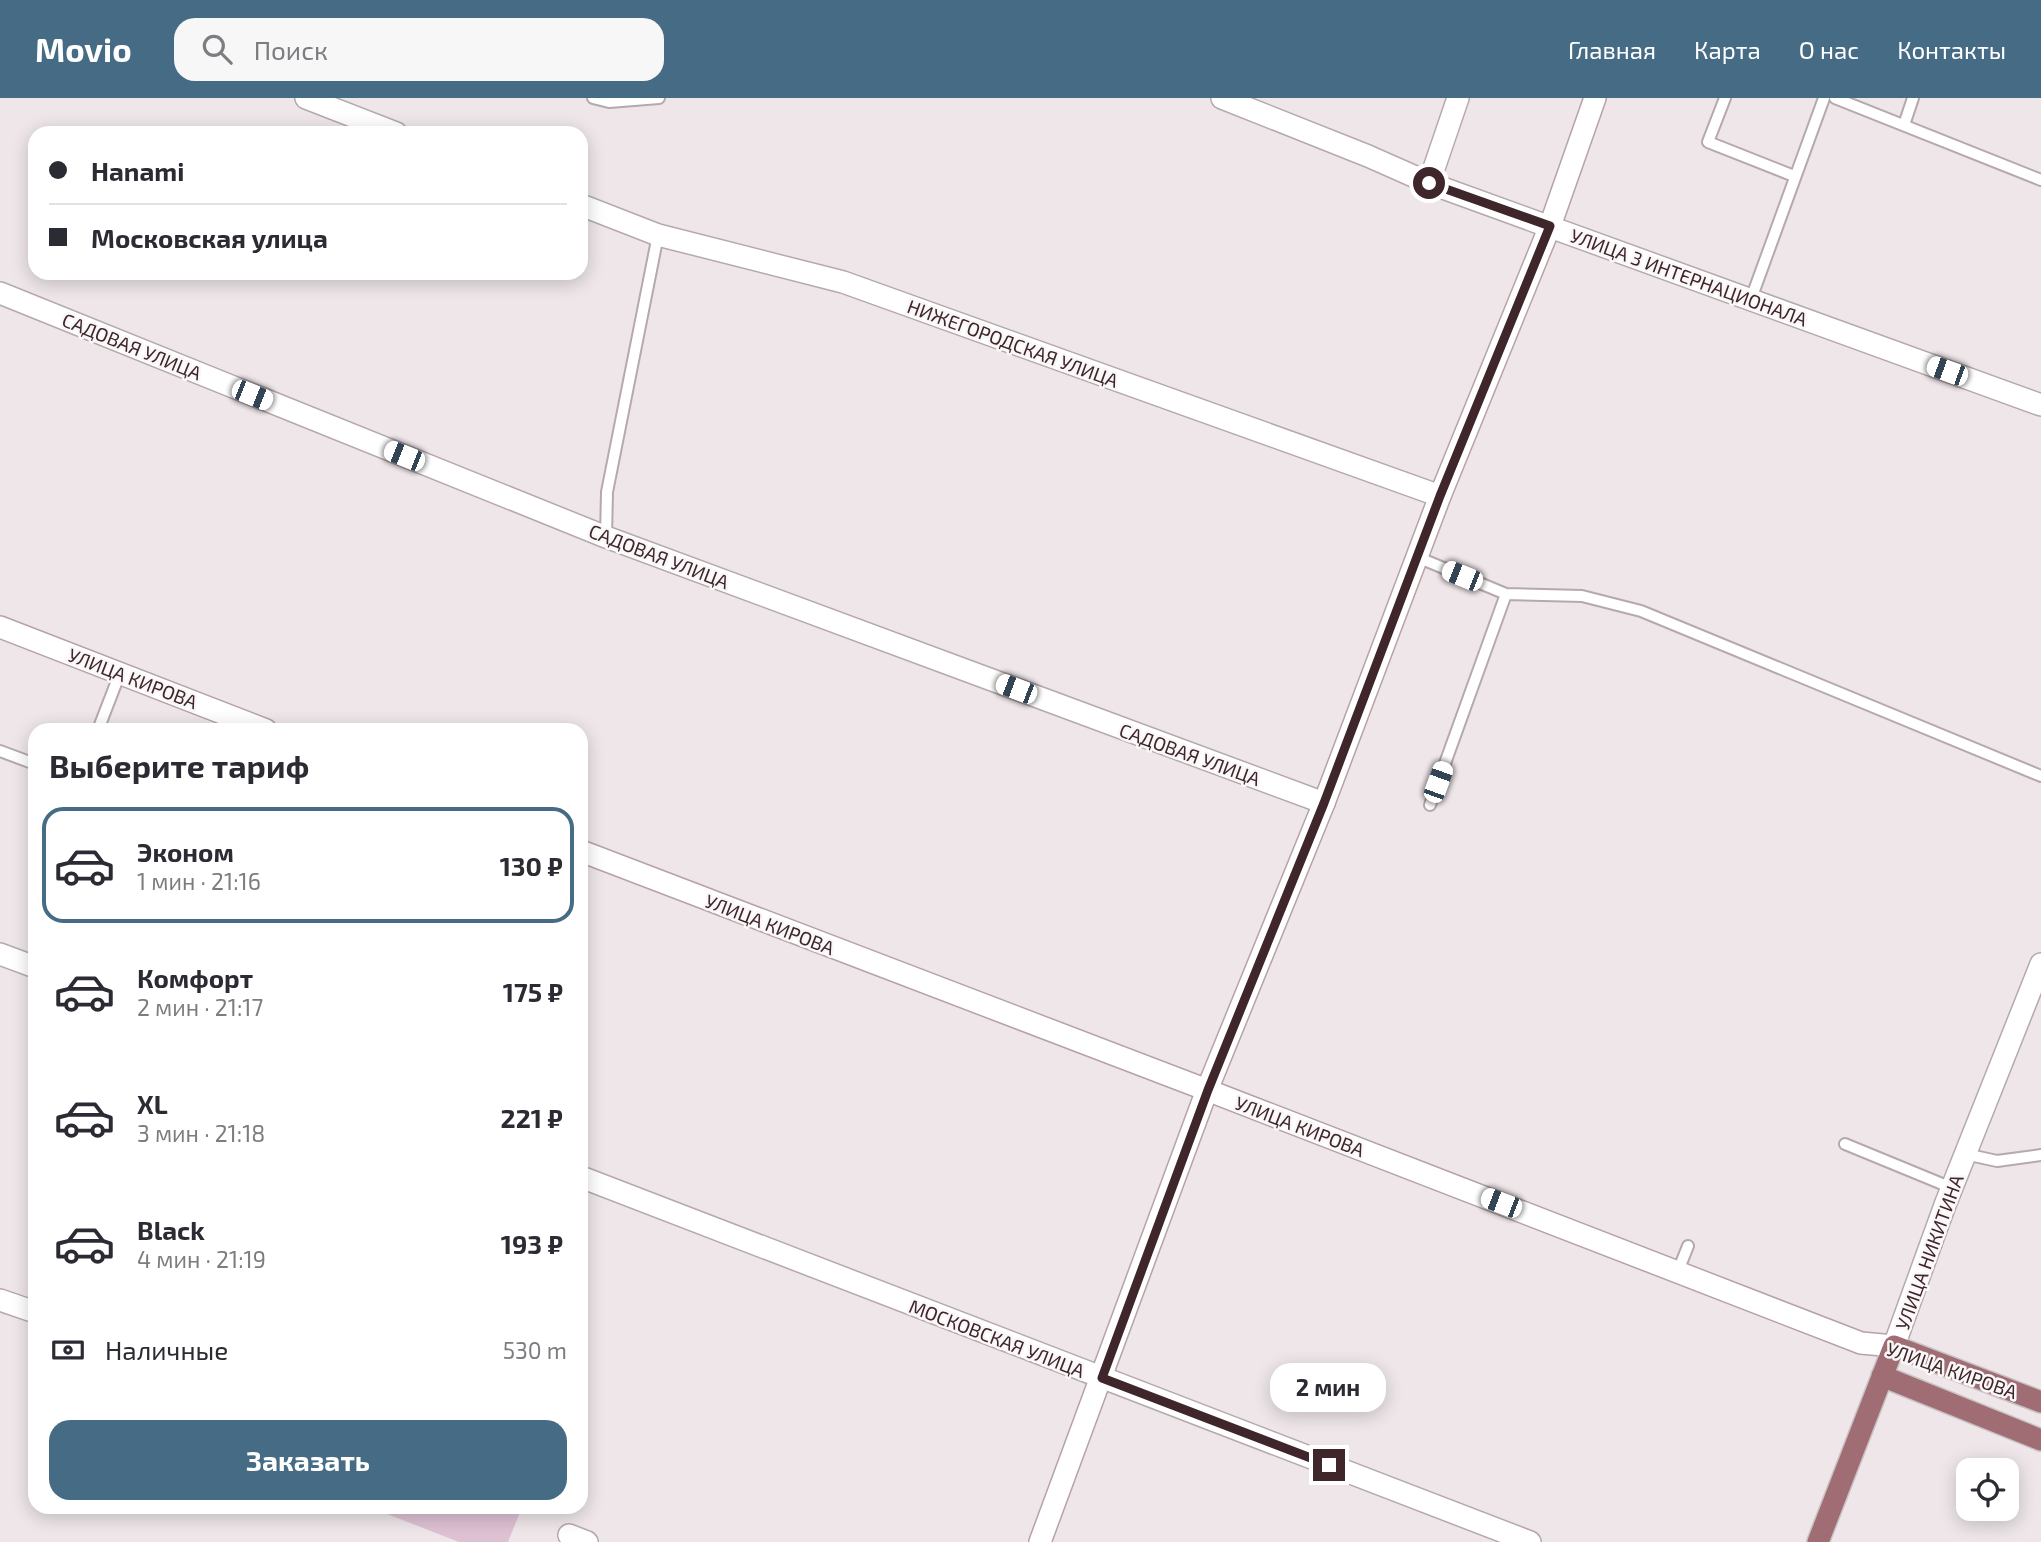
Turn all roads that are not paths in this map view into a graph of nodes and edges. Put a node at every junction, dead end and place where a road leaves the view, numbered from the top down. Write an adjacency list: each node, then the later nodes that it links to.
1 (306, 98): 12 (street)
2 (593, 98): 3 (lane)
3 (659, 98)
4 (1222, 98): 15 (street, УЛИЦА 3 ИНТЕРНАЦИОНАЛА)
5 (1458, 98): 15 (street)
6 (1595, 98): 17 (street)
7 (1726, 98): 13 (lane)
8 (1824, 98): 13 (lane)
9 (1835, 98): 11 (lane)
10 (1913, 98): 11 (lane)
11 (1904, 125): 14 (lane)
12 (378, 126)
13 (1794, 176): 20 (lane)
14 (2041, 180)
15 (1429, 183): 17 (street, УЛИЦА 3 ИНТЕРНАЦИОНАЛА)
16 (588, 208): 18 (street, НИЖЕГОРОДСКАЯ УЛИЦА)
17 (1550, 226): 20 (street, УЛИЦА 3 ИНТЕРНАЦИОНАЛА); 22 (street)
18 (658, 235): 22 (street, НИЖЕГОРОДСКАЯ УЛИЦА); 23 (lane)
19 (0, 293): 23 (street, САДОВАЯ УЛИЦА)
20 (1751, 299): 21 (street, УЛИЦА 3 ИНТЕРНАЦИОНАЛА)
21 (2041, 405)
22 (1440, 496): 24 (street)
23 (606, 537): 33 (street, САДОВАЯ УЛИЦА)
24 (1417, 557): 25 (lane); 33 (street)
25 (1506, 594): 32 (lane); 34 (lane)
26 (0, 627): 27 (street, УЛИЦА КИРОВА)
27 (120, 673): 28 (lane); 29 (street, УЛИЦА КИРОВА)
28 (101, 723)
29 (248, 723)
30 (0, 751): 31 (lane)
31 (28, 761)
32 (2041, 776)
33 (1324, 803): 39 (street)
34 (1430, 805)
35 (588, 854): 39 (street, УЛИЦА КИРОВА)
36 (0, 954): 37 (street)
37 (28, 964)
38 (2041, 964): 41 (street, УЛИЦА НИКИТИНА)
39 (1208, 1090): 46 (street, УЛИЦА КИРОВА); 52 (street)
40 (1845, 1144): 44 (lane)
41 (1965, 1154): 42 (lane); 44 (street, УЛИЦА НИКИТИНА)
42 (2041, 1155)
43 (588, 1180): 52 (street, МОСКОВСКАЯ УЛИЦА)
44 (1952, 1188): 50 (street, УЛИЦА НИКИТИНА)
45 (1688, 1246): 46 (lane)
46 (1678, 1271): 49 (street, УЛИЦА КИРОВА)
47 (0, 1300): 48 (street)
48 (28, 1310)
49 (1861, 1343): 50 (street, УЛИЦА КИРОВА); 51 (street, УЛИЦА КИРОВА)
50 (1894, 1346): 51 (main road, УЛИЦА НИКИТИНА); 53 (main road, УЛИЦА КИРОВА)
51 (1882, 1376): 54 (main road, УЛИЦА КИРОВА); 57 (main road, УЛИЦА НИКИТИНА)
52 (1102, 1378): 55 (street); 56 (street, МОСКОВСКАЯ УЛИЦА)
53 (2041, 1402)
54 (2041, 1440)
55 (1040, 1542)
56 (1530, 1542)
57 (1818, 1542)

